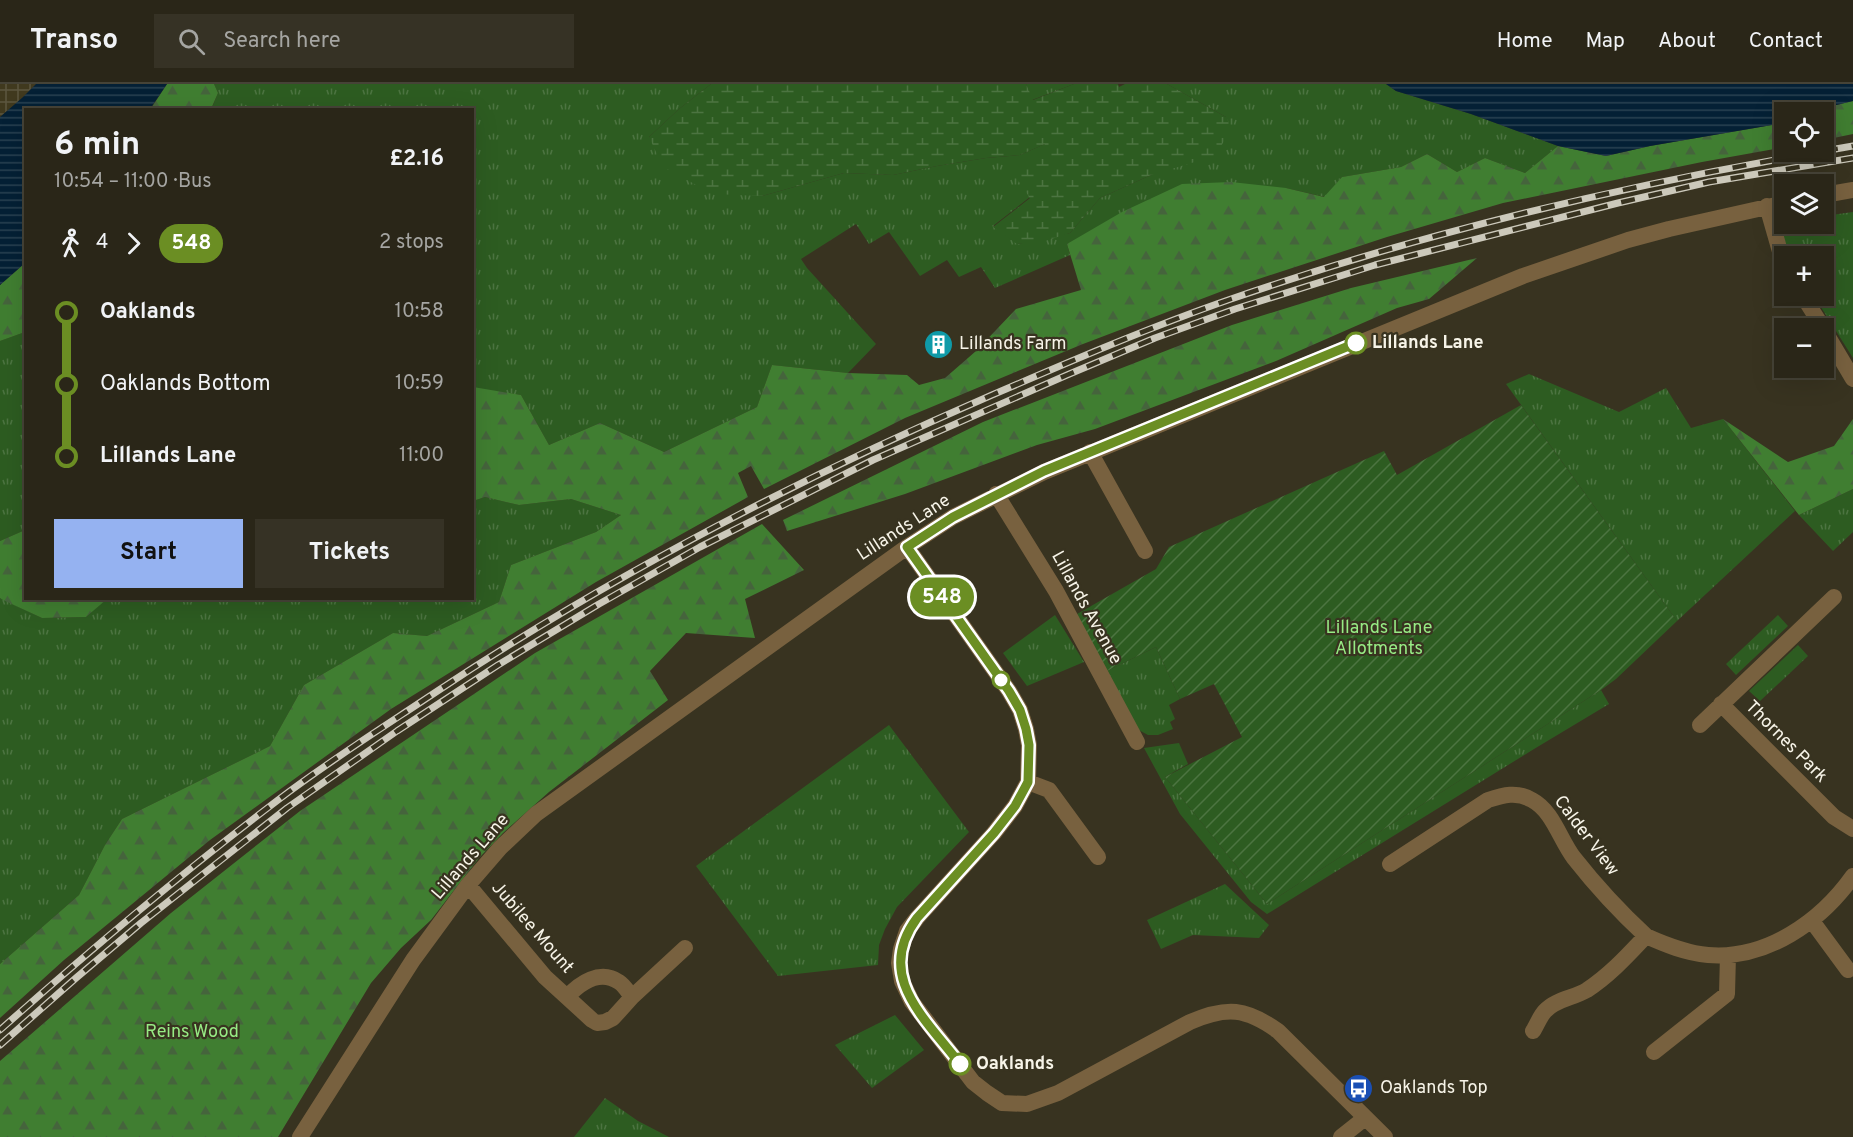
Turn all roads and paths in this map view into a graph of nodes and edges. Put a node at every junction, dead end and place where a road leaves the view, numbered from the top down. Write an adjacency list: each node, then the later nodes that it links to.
1 (1853, 190): 2 (street)
2 (1834, 193)
3 (1774, 205): 4 (street, Lillands Lane)
4 (1767, 206): 5 (street); 8 (street, Lillands Lane)
5 (1778, 246)
6 (1834, 347): 7 (street)
7 (1853, 379)
8 (1090, 452): 9 (street, Lillands Lane); 11 (street)
9 (996, 494): 10 (street, Lillands Lane); 15 (street, Lillands Avenue)
10 (907, 547): 16 (street); 21 (street, Lillands Lane)
11 (1145, 551)
12 (1834, 597): 13 (street, Thornes Park)
13 (1721, 704): 14 (street, Thornes Park); 17 (street, Thornes Park)
14 (1700, 725)
15 (1137, 742)
16 (1028, 782): 18 (street); 31 (street)
17 (1853, 829)
18 (1098, 857)
19 (1390, 864): 23 (street, Calder View)
20 (1853, 876): 22 (street, Calder View)
21 (468, 885): 27 (street, Jubilee Mount); 32 (street, Lillands Lane)
22 (1812, 921): 25 (street, Calder View); 26 (street)
23 (1646, 936): 25 (street, Calder View); 29 (street)
24 (685, 948): 28 (street, Jubilee Mount)
25 (1728, 955): 30 (street)
26 (1848, 970)
27 (567, 997): 28 (street, Jubilee Mount); 28 (street, Jubilee Mount)
28 (632, 997)
29 (1533, 1031)
30 (1654, 1052)
31 (1365, 1118): 33 (street); 34 (street)
32 (300, 1137)
33 (1341, 1137)
34 (1385, 1137)

